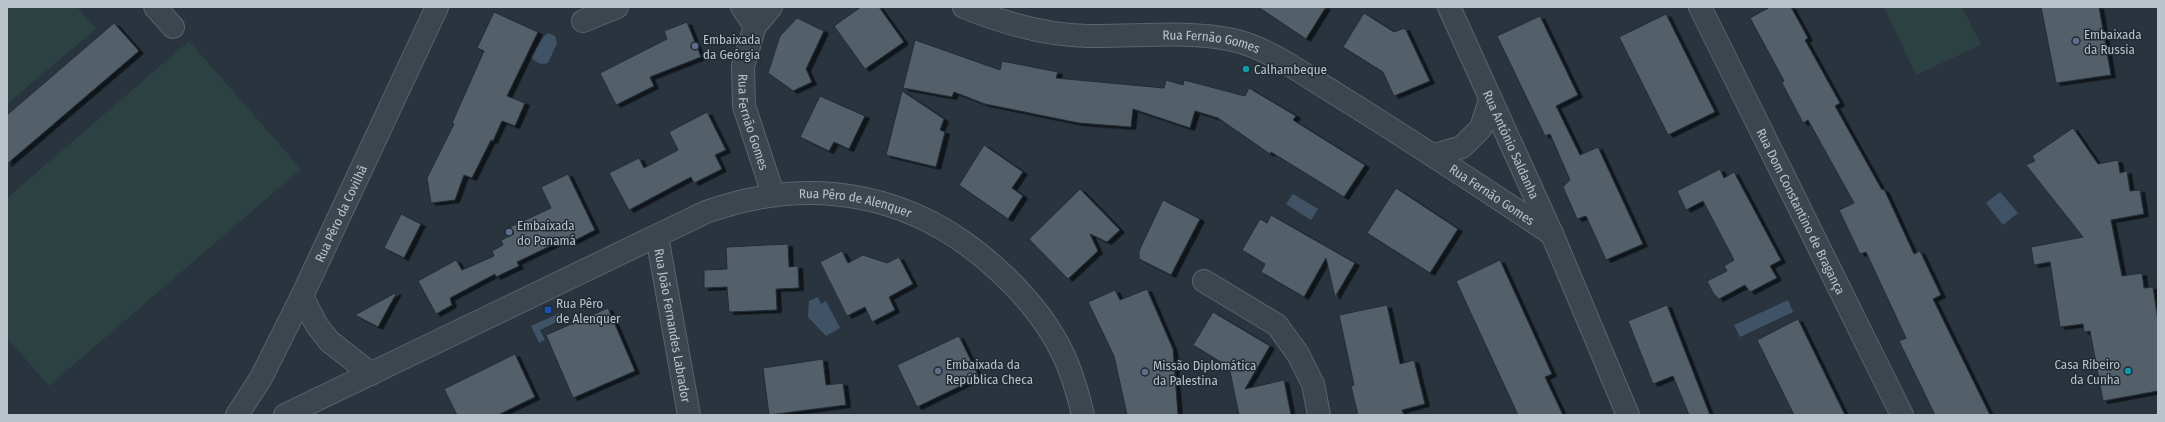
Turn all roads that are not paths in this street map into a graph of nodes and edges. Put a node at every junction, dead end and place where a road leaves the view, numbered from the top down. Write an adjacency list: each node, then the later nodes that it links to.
1 (156, 7): 11 (street)
2 (437, 7): 18 (street, Rua Pêro da Covilhã)
3 (617, 7): 9 (street)
4 (742, 7): 10 (street)
5 (771, 7): 10 (street, Rua Fernão Gomes)
6 (964, 7): 13 (street, Rua Fernão Gomes)
7 (1449, 7): 12 (street, Rua António Saldanha)
8 (1700, 7): 26 (street, Rua Dom Constantino de Bragança)
9 (584, 21)
10 (755, 26): 14 (street, Rua Fernão Gomes)
11 (173, 27)
12 (1490, 100): 13 (street); 15 (street, Rua António Saldanha)
13 (1435, 155): 15 (street, Rua Fernão Gomes)
14 (773, 194): 16 (street, Rua Pêro de Alenquer); 23 (street, Rua Pêro de Alenquer)
15 (1552, 234): 25 (street, Rua António Saldanha)
16 (657, 236): 19 (street, Rua Pêro de Alenquer); 22 (street, Rua João Fernandes Labrador)
17 (1204, 281): 24 (street)
18 (302, 296): 19 (street); 20 (street, Rua Pêro da Covilhã)
19 (371, 374): 21 (street, Rua Pêro de Alenquer)
20 (237, 415)
21 (285, 415)
22 (689, 415)
23 (1083, 415)
24 (1319, 415)
25 (1628, 415)
26 (1902, 415)

